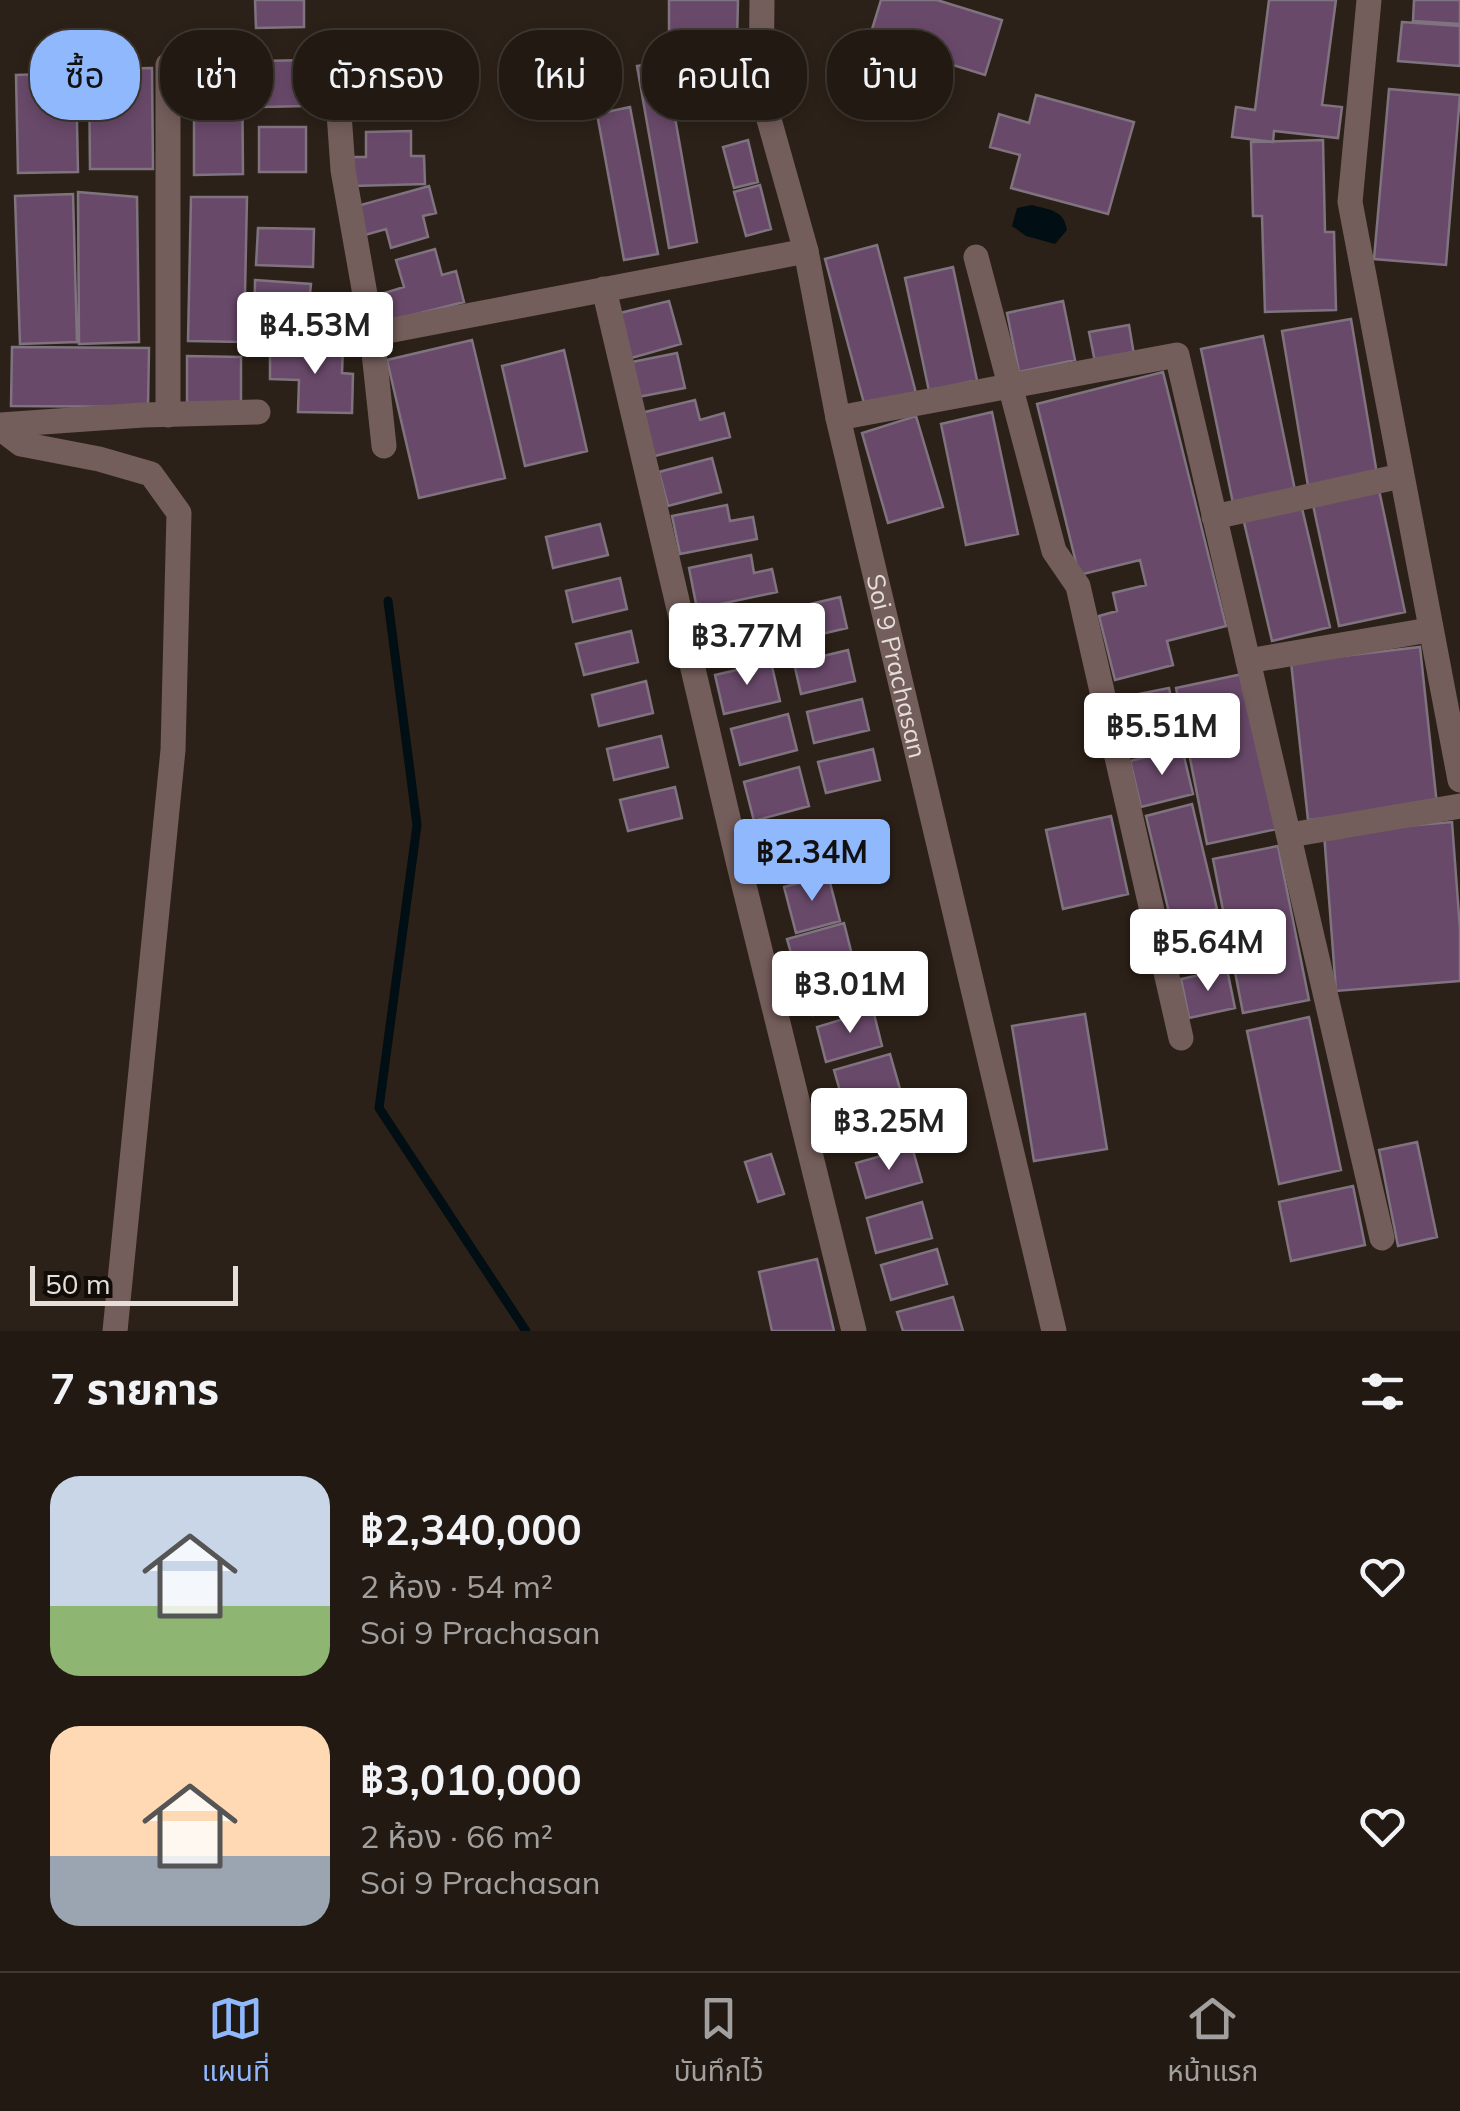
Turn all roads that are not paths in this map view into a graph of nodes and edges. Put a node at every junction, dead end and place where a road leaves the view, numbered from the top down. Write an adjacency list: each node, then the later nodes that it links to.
1 (762, 0): 5 (street, Soi 9 Prachasan)
2 (1370, 0): 15 (street)
3 (168, 120): 11 (street)
4 (340, 120): 8 (street)
5 (806, 251): 7 (street); 12 (street, Soi 9 Prachasan)
6 (976, 257): 9 (street)
7 (604, 290): 8 (street); 25 (street)
8 (372, 334): 14 (street)
9 (1010, 386): 12 (street); 16 (street); 22 (street)
10 (258, 412): 11 (street)
11 (168, 415): 13 (street)
12 (838, 418): 26 (street, Soi 9 Prachasan)
13 (0, 426): 24 (street)
14 (384, 446)
15 (1401, 476): 16 (street); 17 (street)
16 (1214, 517): 18 (street)
17 (1430, 630): 18 (street); 19 (street)
18 (1248, 660): 21 (street)
19 (1460, 780)
20 (1460, 806): 21 (street)
21 (1290, 836): 23 (street)
22 (1181, 1038)
23 (1382, 1238)
24 (115, 1331)
25 (854, 1331)
26 (1054, 1331)

